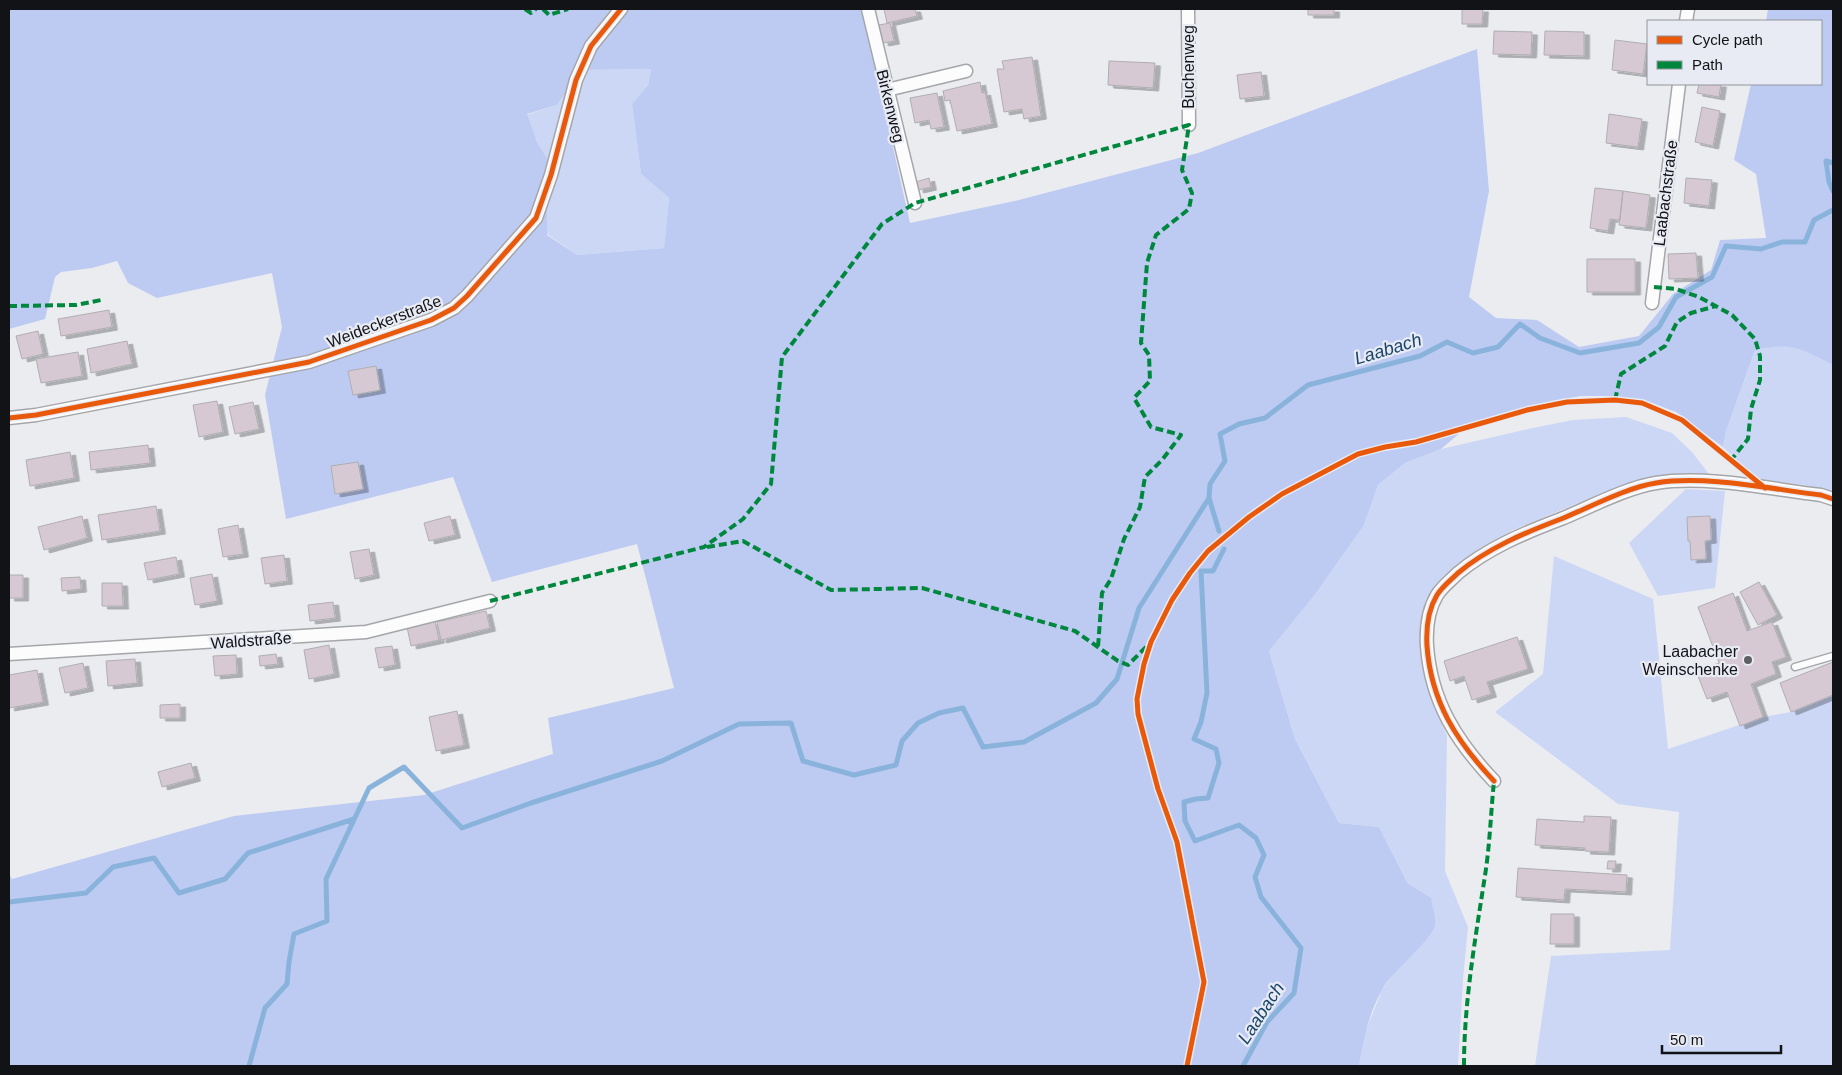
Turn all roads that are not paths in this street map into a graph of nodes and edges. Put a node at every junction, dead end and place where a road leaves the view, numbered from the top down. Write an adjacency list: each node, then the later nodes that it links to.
1 (621, 9): 10 (street, Weideckerstraße)
2 (868, 9): 6 (street, Birkenweg)
3 (1188, 9): 7 (street, Buchenweg)
4 (966, 71): 6 (street)
5 (1679, 85): 9 (street, Laabachstraße)
6 (887, 90): 8 (street, Birkenweg)
7 (1189, 125)
8 (915, 203)
9 (1652, 303)
10 (9, 418)
11 (1833, 499): 16 (street)
12 (490, 601): 13 (street, Waldstraße)
13 (9, 654)
14 (1833, 656): 15 (lane)
15 (1795, 667)
16 (1494, 782)

